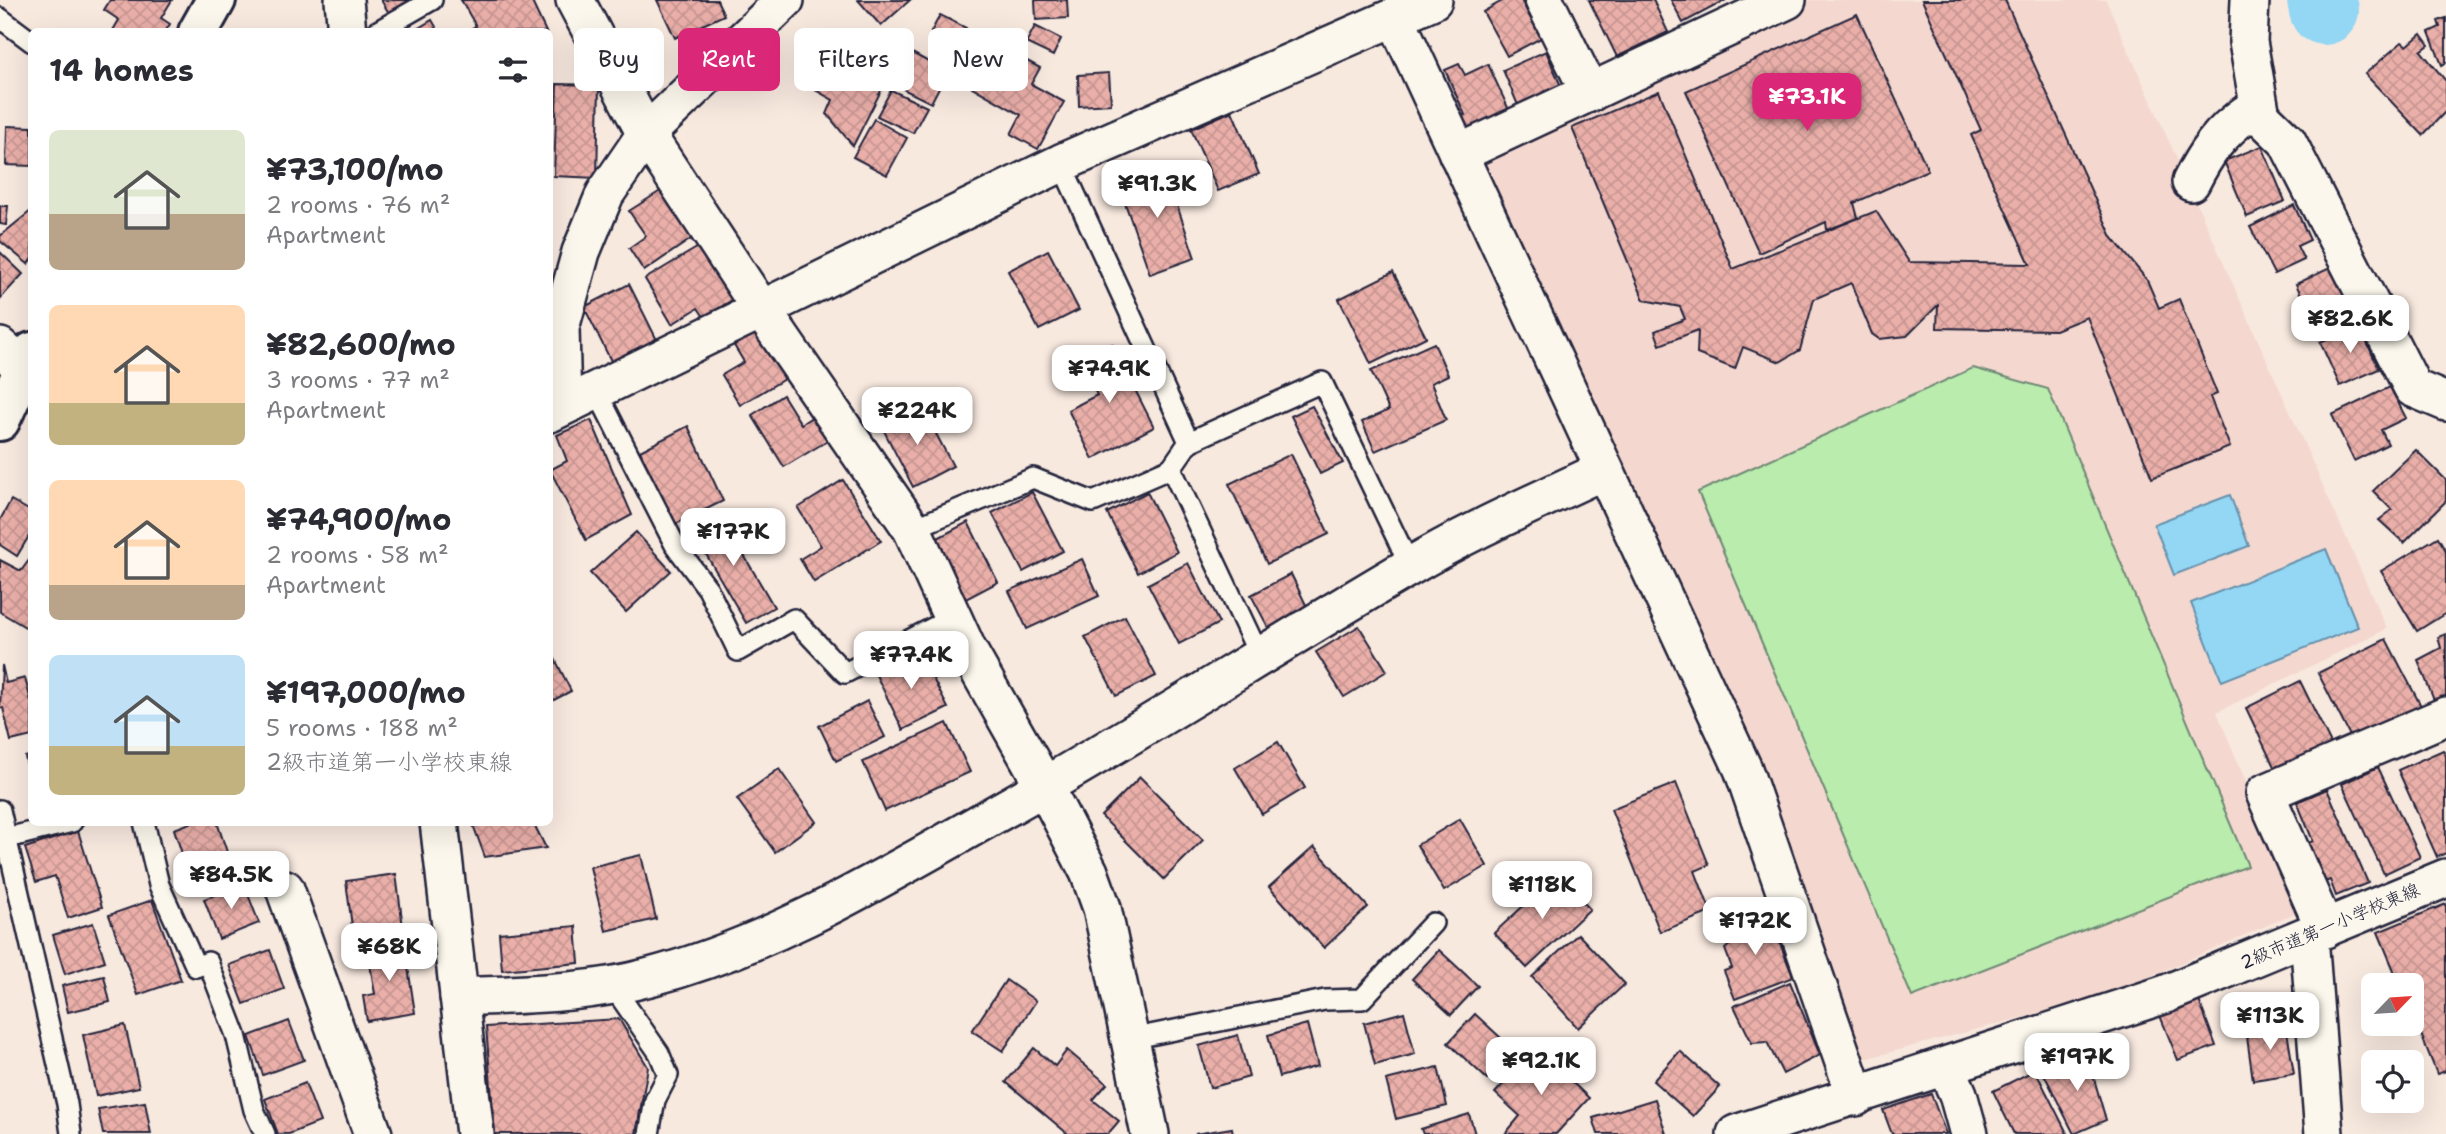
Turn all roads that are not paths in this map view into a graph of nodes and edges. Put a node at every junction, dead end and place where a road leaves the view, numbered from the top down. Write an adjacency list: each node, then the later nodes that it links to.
1 (216, 0): 12 (street)
2 (344, 0): 13 (street)
3 (432, 0): 14 (lane)
4 (575, 0): 18 (street)
5 (785, 0): 18 (street)
6 (1433, 0): 10 (street)
7 (1544, 0): 16 (street)
8 (1787, 0): 16 (street)
9 (2250, 0): 17 (street)
10 (1395, 17): 19 (street); 20 (street)
11 (0, 18): 15 (lane)
12 (200, 28)
13 (347, 28)
14 (383, 28)
15 (28, 39)
16 (1590, 93): 19 (street)
17 (2262, 116): 21 (street); 25 (street)
18 (646, 134): 22 (street); 23 (street)
19 (1458, 155): 29 (street)
20 (1061, 163): 22 (street); 27 (lane)
21 (2191, 182)
22 (761, 309): 24 (street); 30 (street)
23 (555, 323): 26 (street)
24 (596, 390): 26 (street); 32 (lane)
25 (2446, 402)
26 (556, 409)
27 (1189, 442): 28 (lane); 31 (lane)
28 (1171, 468): 30 (lane); 33 (lane)
29 (1604, 470): 31 (street); 49 (street)
30 (912, 529): 32 (street)
31 (1410, 566): 33 (street)
32 (952, 618): 35 (street)
33 (1260, 657): 35 (street)
34 (2446, 716): 44 (street)
35 (1045, 786): 45 (street); 47 (street)
36 (0, 810): 40 (lane)
37 (56, 826): 40 (lane)
38 (145, 826): 51 (lane)
39 (439, 826): 46 (street)
40 (7, 838): 50 (lane)
41 (2446, 878): 44 (street, 2級市道第一小学校東線)
42 (285, 889): 52 (street)
43 (1433, 923): 47 (lane)
44 (2317, 932): 48 (street, 2級市道第一小学校東線); 58 (street)
45 (611, 985): 46 (street); 54 (lane)
46 (459, 998): 53 (street)
47 (1130, 1039): 55 (street)
48 (1946, 1067): 49 (street, 2級市道第一小学校東線); 57 (street)
49 (1856, 1097): 56 (street, 2級市道第一小学校東線)
50 (71, 1134)
51 (265, 1134)
52 (373, 1134)
53 (475, 1134)
54 (649, 1134)
55 (1150, 1134)
56 (1736, 1134)
57 (1969, 1134)
58 (2324, 1134)

